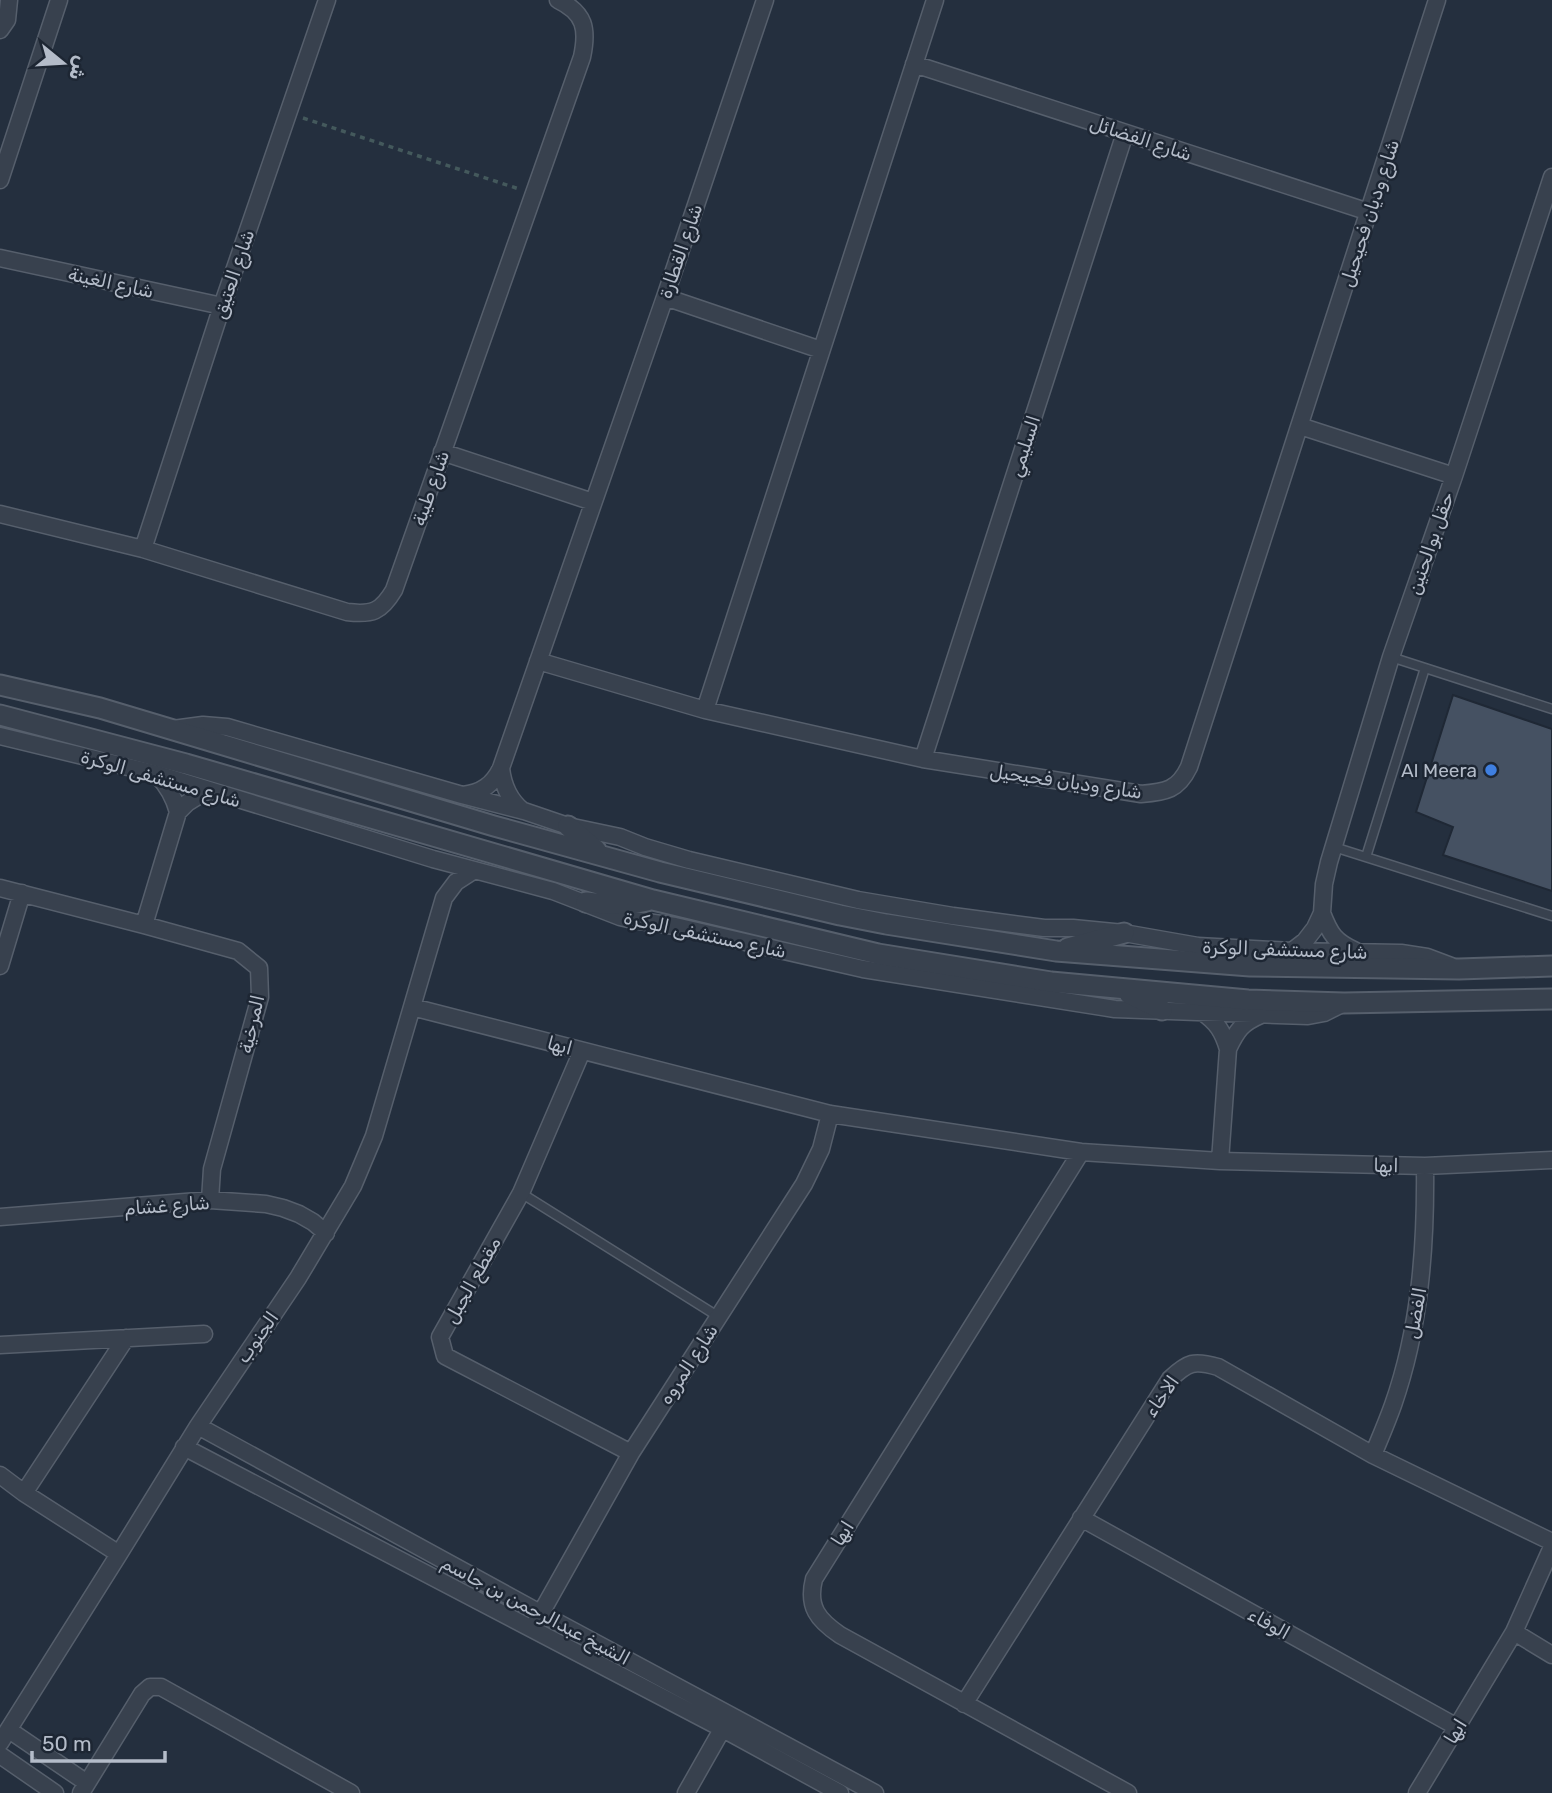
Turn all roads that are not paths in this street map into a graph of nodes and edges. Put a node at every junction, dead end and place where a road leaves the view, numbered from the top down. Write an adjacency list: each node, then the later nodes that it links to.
1 (9, 0): 8 (street)
2 (59, 0): 12 (street)
3 (327, 0): 17 (street, شارع العتيق)
4 (558, 0): 20 (street, شارع طيبة)
5 (765, 0): 16 (street, شارع القطارة)
6 (935, 0): 9 (street)
7 (1437, 0): 13 (street, شارع وديان فحيحيل)
8 (0, 30)
9 (914, 64): 10 (street, شارع الفضائل); 18 (street)
10 (1125, 133): 13 (street, شارع الفضائل); 34 (street, السليمي)
11 (1552, 177): 14 (street, حقل بوالحنين)
12 (0, 180)
13 (1369, 212): 19 (street, شارع وديان فحيحيل)
14 (1544, 228): 21 (street, حقل بوالحنين)
15 (0, 257): 17 (street, شارع الغينة)
16 (665, 298): 18 (street); 22 (street, شارع القطارة)
17 (222, 306): 24 (street, شارع العتيق)
18 (821, 351): 30 (street)
19 (1300, 426): 21 (street); 34 (street, شارع وديان فحيحيل)
20 (442, 452): 22 (street); 24 (street, شارع طيبة)
21 (1454, 476): 25 (street, حقل بوالحنين)
22 (593, 502): 26 (street, شارع القطارة)
23 (0, 514): 24 (street, شارع طيبة)
24 (143, 549)
25 (1391, 657): 27 (lane); 42 (street, حقل بوالحنين)
26 (538, 661): 30 (street, شارع وديان فحيحيل); 35 (street, شارع القطارة)
27 (1426, 668): 29 (lane); 44 (lane)
28 (0, 685): 32 (street, شارع مستشفى الوكرة)
29 (1552, 709)
30 (705, 710): 34 (street, شارع وديان فحيحيل)
31 (0, 715): 50 (street, شارع مستشفى الوكرة)
32 (171, 729): 38 (street, شارع مستشفى الوكرة); 43 (street, شارع مستشفى الوكرة)
33 (0, 736): 36 (street, شارع مستشفى الوكرة)
34 (923, 759)
35 (501, 768): 38 (street, شارع القطارة); 39 (street)
36 (157, 774): 37 (street, شارع مستشفى الوكرة); 40 (street)
37 (208, 790): 40 (street); 45 (street, شارع مستشفى الوكرة)
38 (462, 795): 39 (street, شارع مستشفى الوكرة)
39 (524, 811): 41 (street, شارع مستشفى الوكرة)
40 (178, 812): 54 (street)
41 (568, 826): 43 (street); 55 (street, شارع مستشفى الوكرة)
42 (1334, 847): 44 (lane); 52 (street, حقل بوالحنين)
43 (602, 855): 56 (street, شارع مستشفى الوكرة)
44 (1366, 857): 53 (lane)
45 (433, 859): 46 (street, شارع مستشفى الوكرة); 49 (street)
46 (473, 871): 49 (street, الجنوب); 51 (street, شارع مستشفى الوكرة)
47 (0, 888): 48 (street, المرخية)
48 (22, 893): 54 (street, المرخية); 59 (street)
49 (444, 898): 65 (street, الجنوب)
50 (653, 900): 51 (street); 62 (street, شارع مستشفى الوكرة)
51 (586, 902): 66 (street, شارع مستشفى الوكرة)
52 (1322, 913): 57 (street, حقل بوالحنين); 58 (street)
53 (1552, 916)
54 (144, 925): 77 (street, المرخية)
55 (1124, 933): 56 (street); 57 (street, شارع مستشفى الوكرة)
56 (1056, 951): 61 (street, شارع مستشفى الوكرة)
57 (1292, 951): 58 (street, شارع مستشفى الوكرة)
58 (1357, 952): 61 (street, شارع مستشفى الوكرة)
59 (0, 965)
60 (1552, 966): 61 (street, شارع مستشفى الوكرة)
61 (1459, 969)
62 (1122, 990): 64 (street, شارع مستشفى الوكرة); 66 (street)
63 (1552, 999): 64 (street, شارع مستشفى الوكرة)
64 (1344, 1003): 68 (street, شارع مستشفى الوكرة)
65 (412, 1006): 70 (street, ابها); 79 (street, الجنوب)
66 (1162, 1010): 67 (street, شارع مستشفى الوكرة)
67 (1202, 1012): 68 (street, شارع مستشفى الوكرة); 69 (street)
68 (1264, 1014): 69 (street)
69 (1228, 1049): 74 (street)
70 (582, 1051): 71 (street, ابها); 76 (street, مقطع الجبل)
71 (830, 1114): 72 (street, ابها); 80 (street, شارع المروه)
72 (1081, 1152): 74 (street, ابها); 97 (street, ابها)
73 (1552, 1160): 75 (street, ابها)
74 (1220, 1161): 75 (street, ابها)
75 (1425, 1166): 87 (street, الفضل)
76 (521, 1193): 80 (lane); 86 (street, مقطع الجبل)
77 (210, 1200): 78 (street, شارع غشام); 79 (street, شارع غشام)
78 (0, 1217)
79 (326, 1233): 84 (street, الجنوب)
80 (719, 1317): 86 (street, شارع المروه)
81 (204, 1334): 82 (street)
82 (126, 1338): 83 (street); 89 (street)
83 (0, 1345)
84 (198, 1426): 85 (street, الجنوب); 93 (street, الشيخ عبدالرحمن بن جاسم)
85 (184, 1447): 92 (street, الجنوب); 94 (street, الشيخ عبدالرحمن بن جاسم)
86 (631, 1453): 93 (street, شارع المروه)
87 (1373, 1455): 90 (street, الاخاء); 91 (street, الاخاء)
88 (0, 1475): 89 (street)
89 (24, 1493): 92 (street)
90 (1082, 1518): 97 (street, الاخاء); 99 (street, الوفاء)
91 (1552, 1545): 95 (street, ابها)
92 (120, 1554): 100 (street, الجنوب)
93 (540, 1614): 94 (street, شارع المروه); 98 (street, الشيخ عبدالرحمن بن جاسم)
94 (532, 1629): 98 (street, الشيخ عبدالرحمن بن جاسم)
95 (1514, 1632): 96 (street); 99 (street, ابها)
96 (1552, 1655)
97 (964, 1704): 108 (street, ابها)
98 (727, 1722): 105 (street); 106 (street, الشيخ عبدالرحمن بن جاسم); 107 (street, الشيخ عبدالرحمن بن جاسم)
99 (1457, 1727): 109 (street, ابها)
100 (4, 1737): 102 (street)
101 (0, 1755): 103 (street)
102 (84, 1788): 104 (street)
103 (55, 1793)
104 (351, 1793)
105 (686, 1793)
106 (840, 1793)
107 (875, 1793)
108 (1128, 1793)
109 (1417, 1793)

